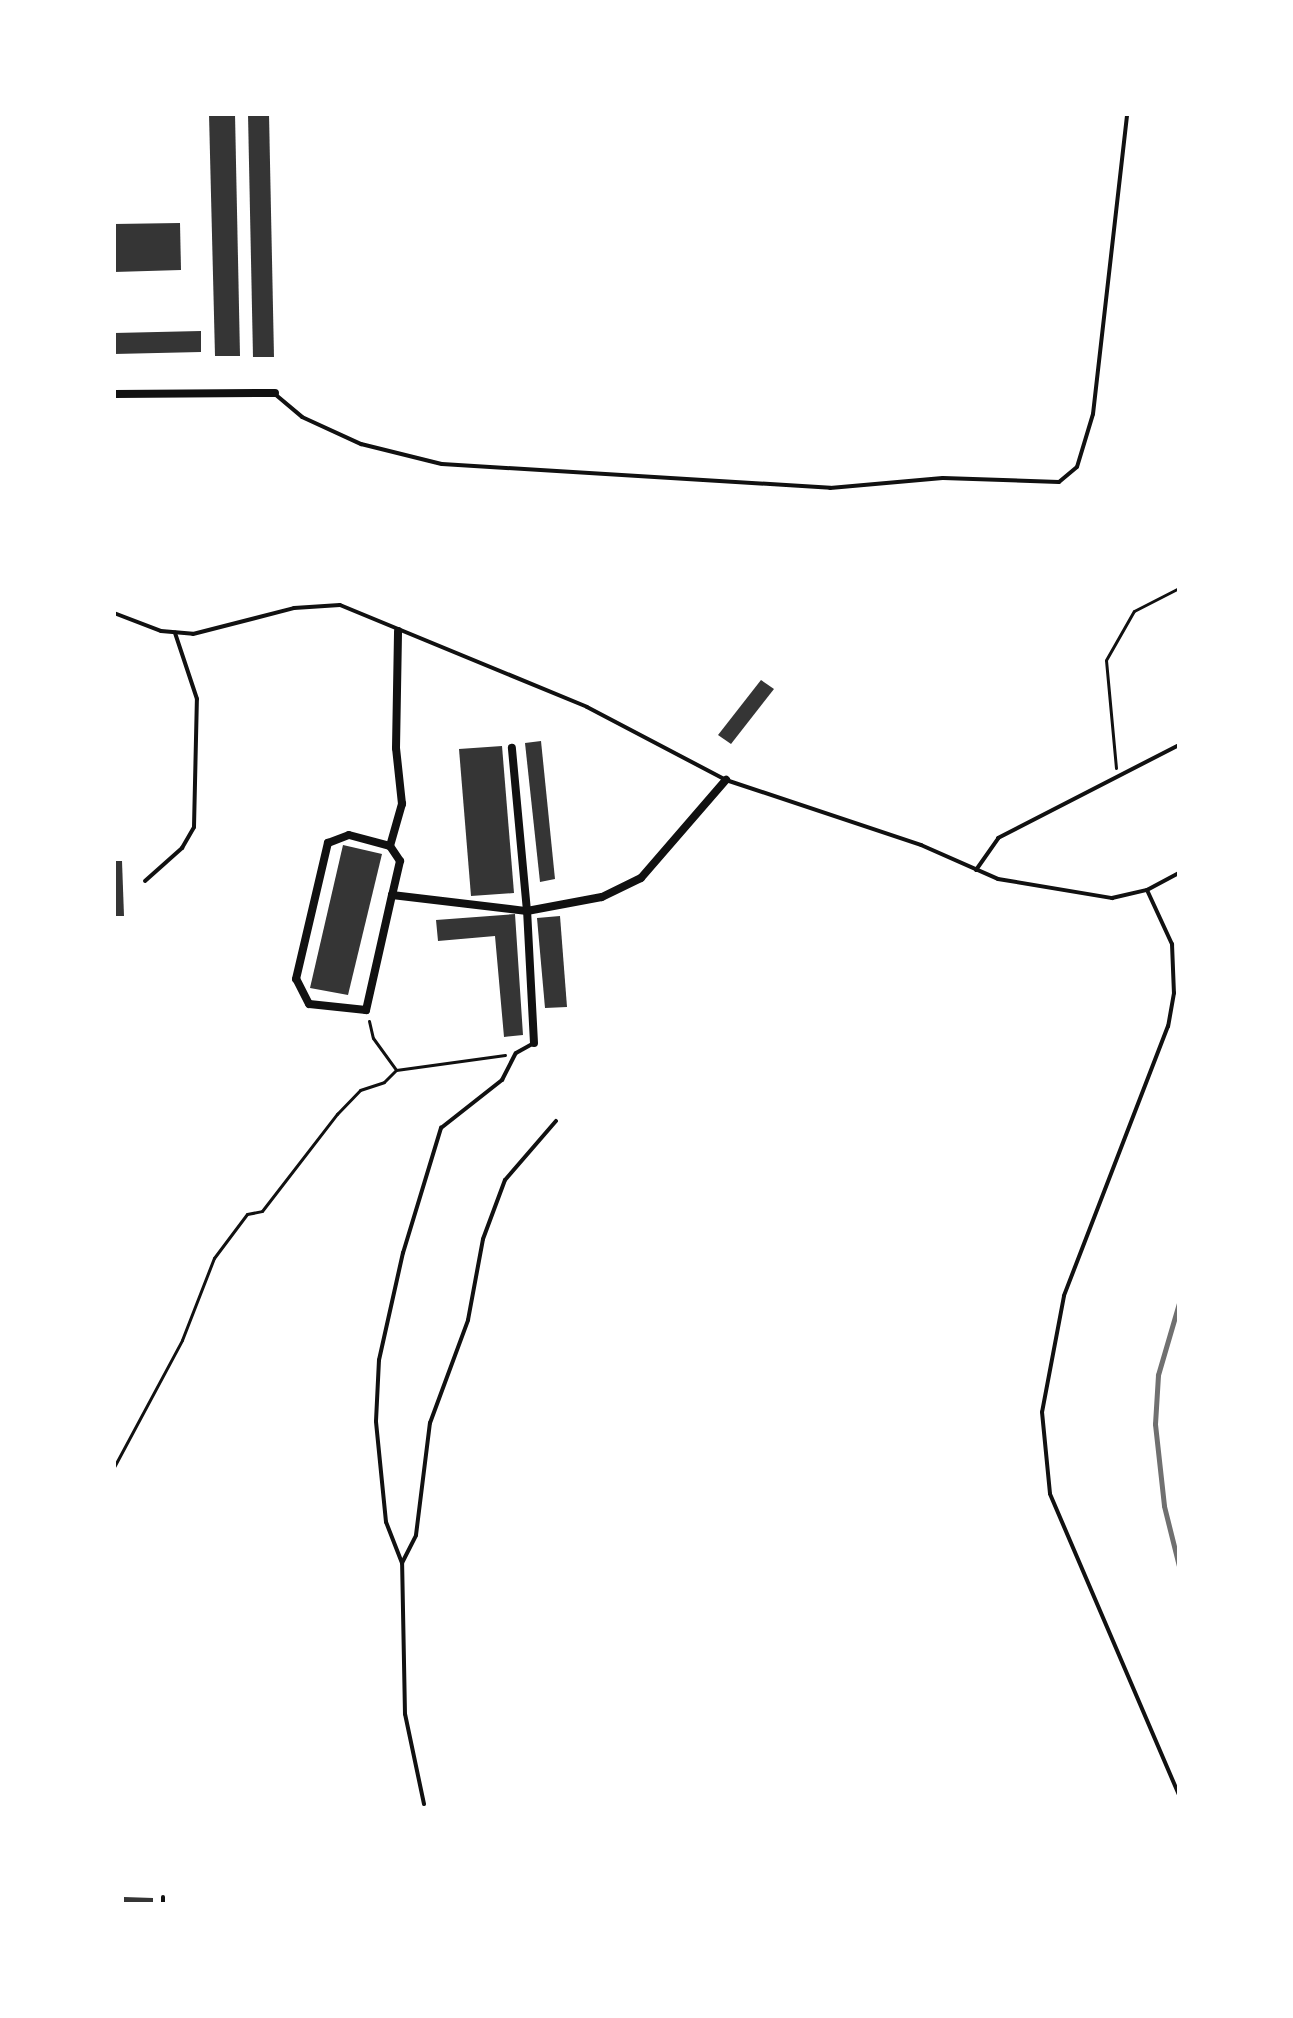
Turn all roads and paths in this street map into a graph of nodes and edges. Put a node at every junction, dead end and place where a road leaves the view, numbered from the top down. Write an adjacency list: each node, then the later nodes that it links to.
1 (1127, 114): 2 (lane)
2 (275, 393): 3 (street)
3 (114, 394)
4 (1179, 588): 10 (path)
5 (114, 613): 7 (lane)
6 (398, 631): 7 (lane); 11 (lane); 12 (street)
7 (175, 633): 15 (lane)
8 (1179, 745): 10 (lane)
9 (512, 748): 18 (street)
10 (1117, 775): 13 (lane)
11 (726, 780): 13 (lane); 18 (street)
12 (390, 846): 17 (street); 19 (street)
13 (976, 870): 16 (lane)
14 (1179, 873): 16 (lane)
15 (145, 881)
16 (1147, 890): 26 (lane)
17 (392, 895): 18 (street); 19 (street)
18 (527, 911): 20 (street)
19 (366, 1010): 22 (path)
20 (534, 1043): 21 (lane)
21 (516, 1053): 22 (path); 25 (lane)
22 (396, 1070): 24 (path)
23 (556, 1121): 25 (lane)
24 (114, 1467)
25 (402, 1563): 27 (lane)
26 (1179, 1795)
27 (424, 1804)
28 (163, 1897): 29 (lane)
29 (163, 1904)

